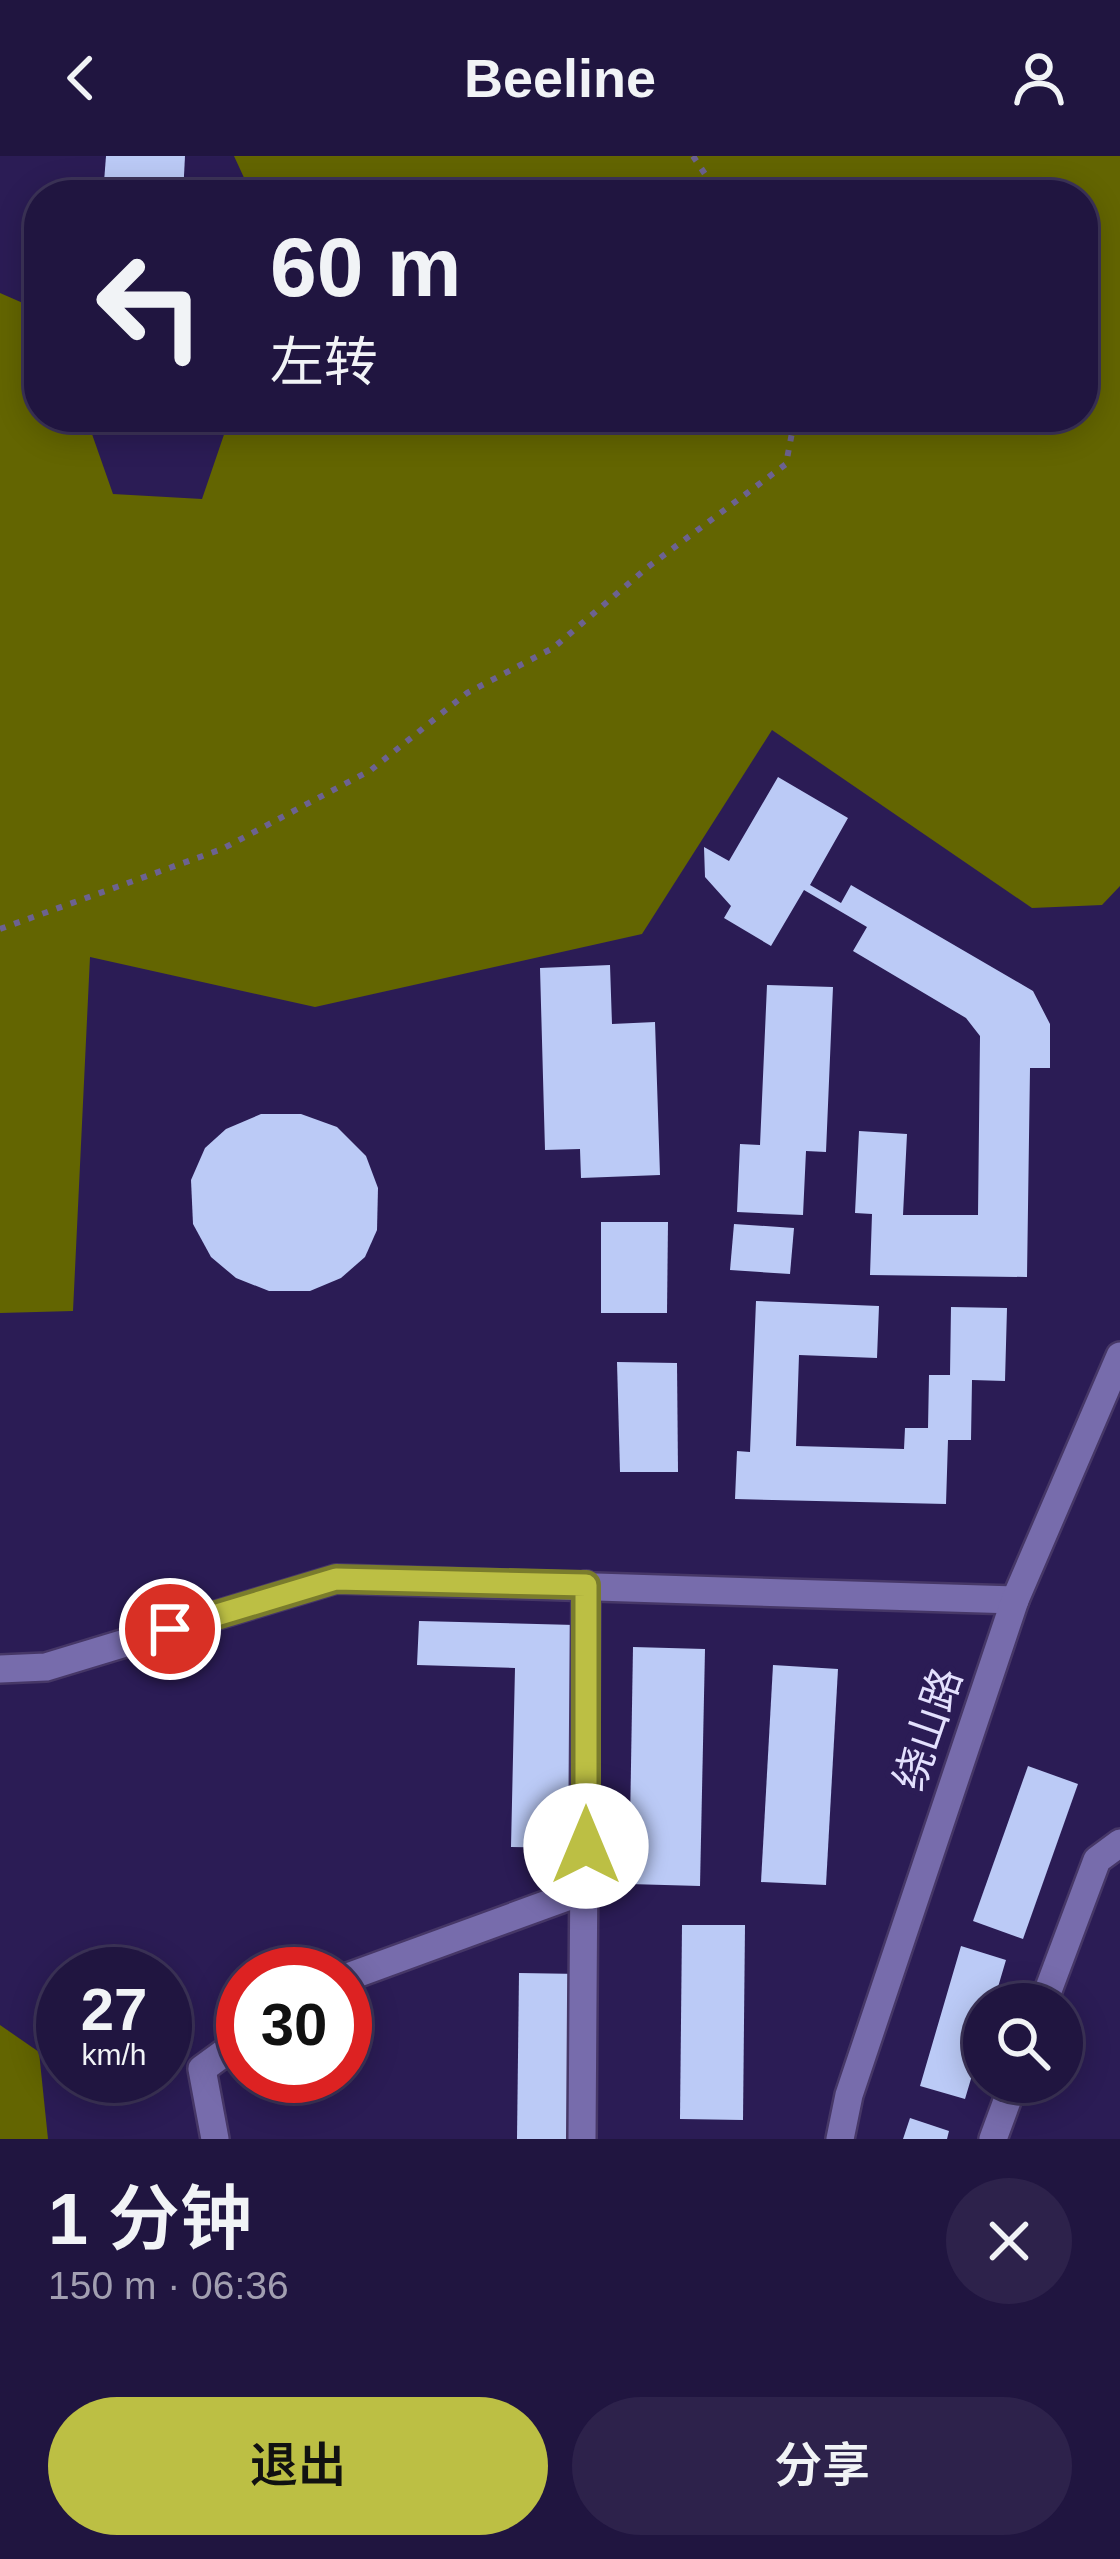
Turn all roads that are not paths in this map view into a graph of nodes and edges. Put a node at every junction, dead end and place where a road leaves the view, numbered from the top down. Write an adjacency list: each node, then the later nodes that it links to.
1 (1120, 1355): 3 (street, 绕山路)
2 (586, 1585): 3 (street); 4 (street); 6 (street)
3 (1016, 1600): 13 (street, 绕山路)
4 (0, 1669)
5 (1120, 1844): 8 (street)
6 (586, 1890): 7 (street); 12 (street)
7 (372, 1968)
8 (1051, 1983)
9 (216, 2059): 11 (street)
10 (1006, 2103): 14 (street)
11 (214, 2139)
12 (582, 2139)
13 (840, 2139)
14 (993, 2139)

